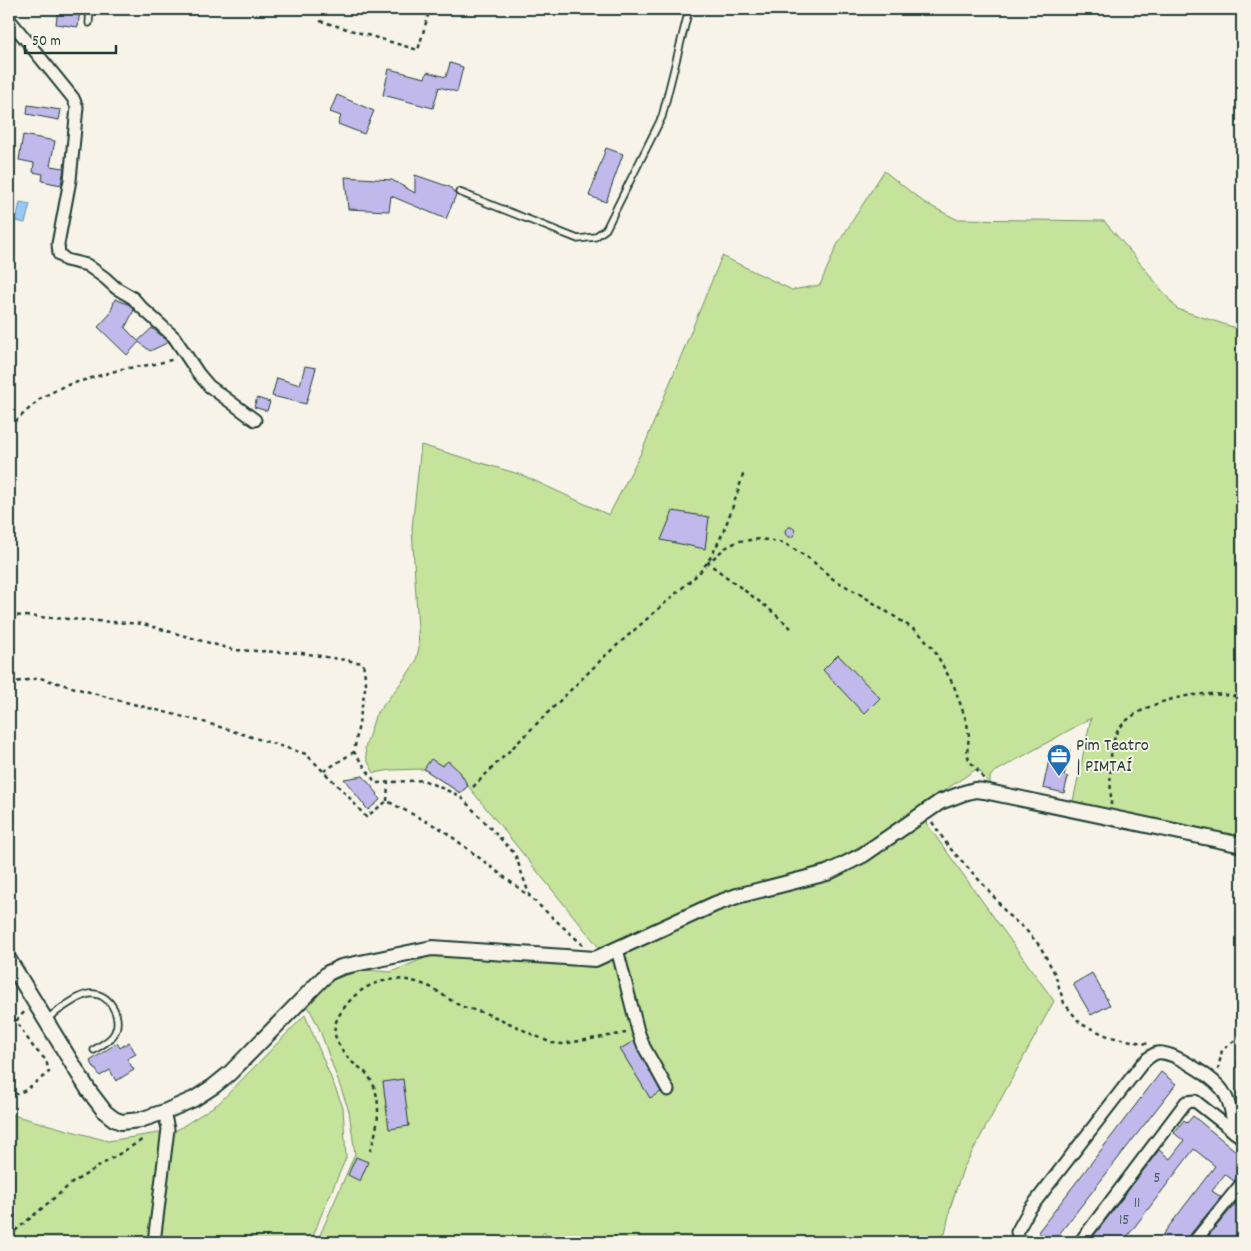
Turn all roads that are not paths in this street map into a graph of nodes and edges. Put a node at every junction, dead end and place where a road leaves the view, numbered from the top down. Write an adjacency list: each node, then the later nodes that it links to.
1 (90, 9): 4 (lane)
2 (689, 9): 5 (lane)
3 (9, 19): 6 (street)
4 (88, 23)
5 (459, 192)
6 (255, 420)
7 (1242, 845): 8 (street)
8 (617, 949): 12 (street); 13 (street)
9 (9, 960): 10 (street)
10 (45, 1020): 11 (lane); 13 (street)
11 (94, 1050)
12 (668, 1090)
13 (164, 1112): 17 (street)
14 (1238, 1135): 18 (street); 19 (street)
15 (1242, 1183): 16 (street)
16 (1201, 1240)
17 (154, 1242)
18 (1020, 1242)
19 (1080, 1242)

